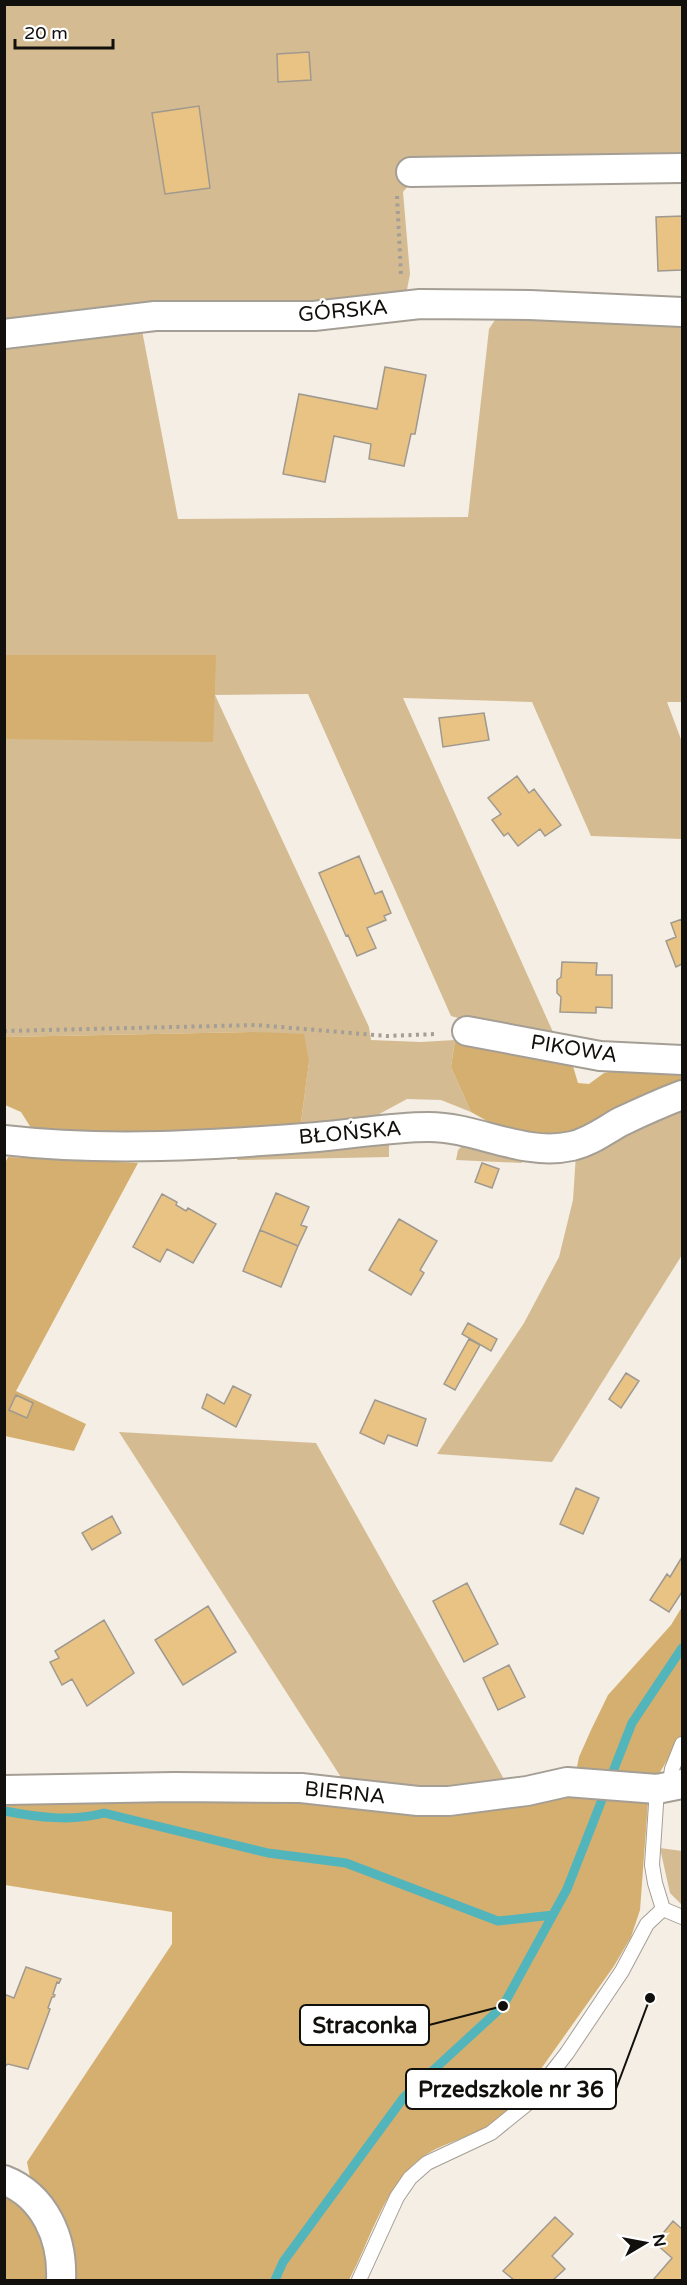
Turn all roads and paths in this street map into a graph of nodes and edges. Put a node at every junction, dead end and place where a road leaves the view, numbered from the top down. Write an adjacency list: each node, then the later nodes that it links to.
1 (682, 168): 2 (street)
2 (411, 172): 3 (path)
3 (397, 306): 4 (street, GÓRSKA); 5 (street, GÓRSKA)
4 (682, 312)
5 (4, 334)
6 (4, 1031): 7 (path)
7 (467, 1031): 8 (street, PIKOWA)
8 (682, 1060)
9 (682, 1095): 10 (street, BŁOŃSKA)
10 (5, 1140)
11 (682, 1744): 12 (lane)
12 (669, 1787): 13 (street, BIERNA); 14 (lane)
13 (4, 1790)
14 (663, 1909): 15 (lane); 18 (lane)
15 (682, 1917)
16 (4, 2180): 17 (street)
17 (61, 2280)
18 (358, 2280)

